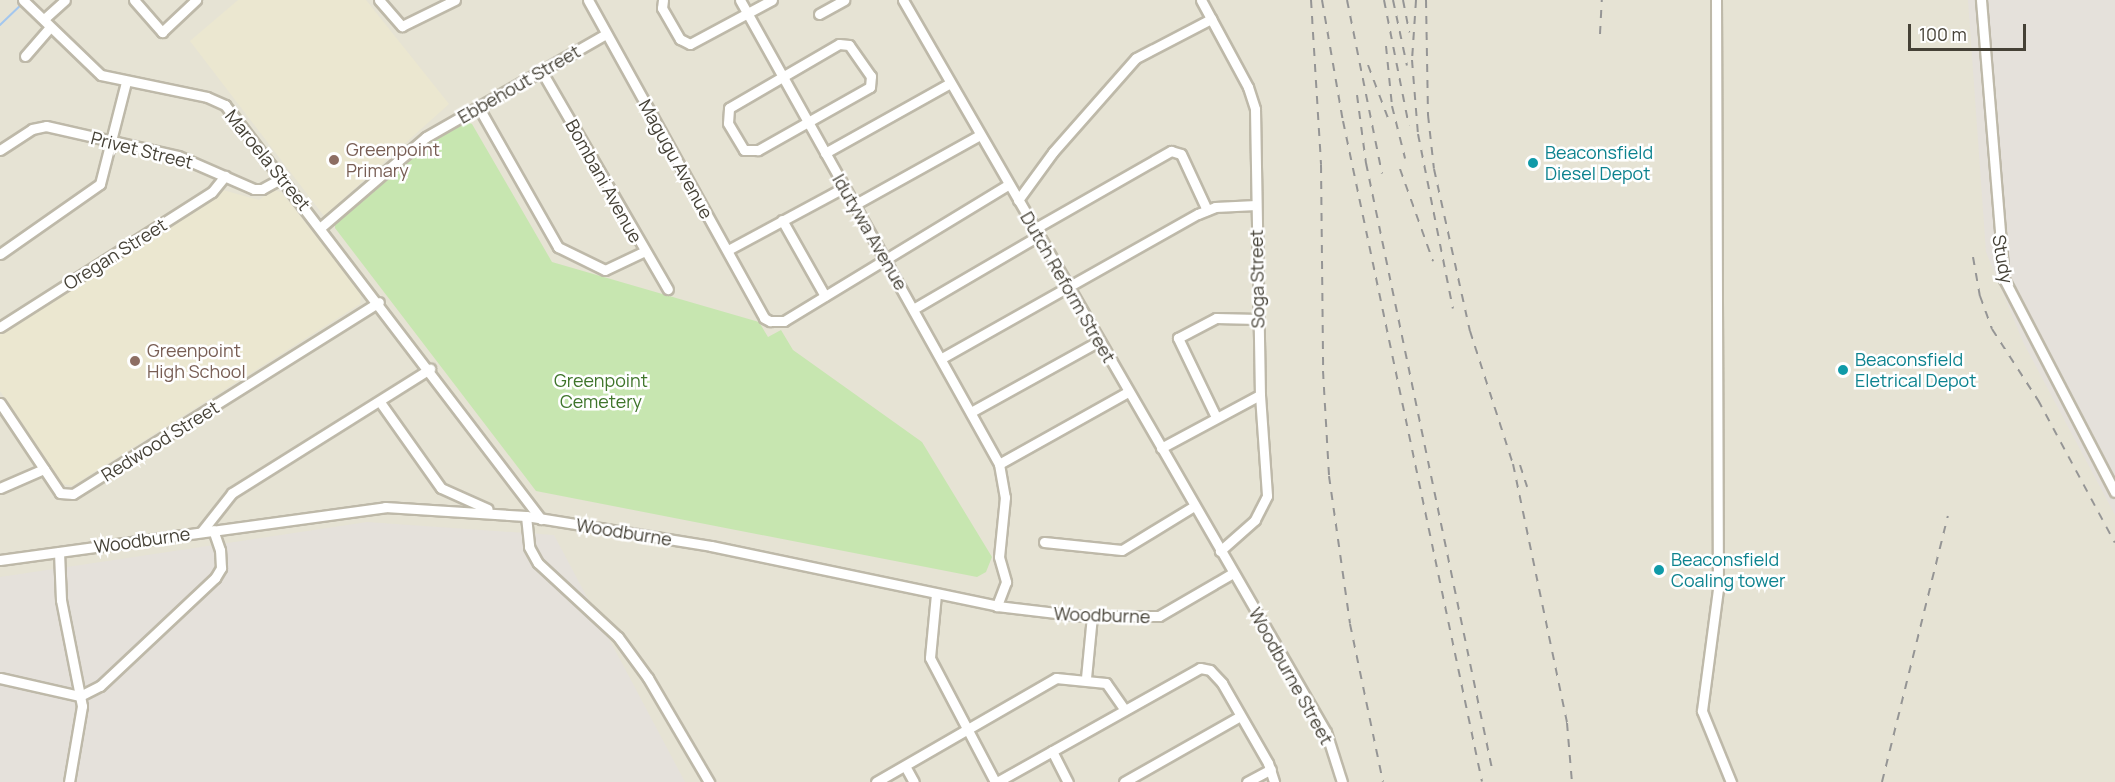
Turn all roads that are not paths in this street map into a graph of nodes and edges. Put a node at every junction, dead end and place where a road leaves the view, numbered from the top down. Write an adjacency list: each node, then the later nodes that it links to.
1 (65, 0): 19 (street)
2 (134, 0): 3 (street)
3 (196, 0)
4 (379, 0): 5 (street)
5 (455, 0)
6 (588, 0): 20 (street, Magugu Avenue)
7 (663, 0): 16 (street)
8 (740, 0): 16 (street, Idutywa Avenue)
9 (772, 0): 16 (street)
10 (844, 0): 17 (street)
11 (903, 0): 25 (street, Dutch Reform Street)
12 (1201, 0): 18 (street, Soga Street)
13 (1716, 0): 101 (street)
14 (1981, 0): 67 (street, Study)
15 (25, 2): 19 (street, Maroela Street)
16 (748, 13): 23 (street, Idutywa Avenue)
17 (819, 14)
18 (1211, 19): 36 (street); 38 (street, Soga Street)
19 (47, 23): 21 (street); 24 (street, Maroela Street)
20 (606, 34): 22 (street, Ebbehout Street); 43 (street, Magugu Avenue)
21 (24, 56)
22 (542, 72): 26 (street, Ebbehout Street); 44 (street, Bombani Avenue)
23 (784, 75): 27 (street, Idutywa Avenue); 27 (street); 27 (street)
24 (126, 82): 29 (street); 33 (street, Maroela Street)
25 (950, 83): 28 (street, Dutch Reform Street); 31 (street)
26 (479, 108): 41 (street, Ebbehout Street); 44 (street)
27 (809, 121): 31 (street, Idutywa Avenue)
28 (980, 135): 34 (street, Dutch Reform Street); 37 (street)
29 (112, 141): 30 (street, Privet Street); 32 (street, Privet Street); 45 (street)
30 (0, 150)
31 (825, 153): 35 (street, Idutywa Avenue)
32 (225, 176): 33 (street, Privet Street); 53 (street, Oregan Street)
33 (282, 178): 41 (street, Maroela Street)
34 (1009, 184): 36 (street, Dutch Reform Street); 46 (street)
35 (843, 188): 37 (street, Idutywa Avenue); 40 (street)
36 (1018, 200): 42 (street, Dutch Reform Street)
37 (854, 205): 46 (street, Idutywa Avenue)
38 (1256, 205): 39 (street); 52 (street, Soga Street)
39 (1207, 210): 42 (street); 47 (street)
40 (782, 220): 43 (street); 49 (street)
41 (321, 227): 50 (street, Maroela Street)
42 (1036, 232): 47 (street, Dutch Reform Street); 51 (street)
43 (728, 250): 49 (street, Magugu Avenue)
44 (644, 252): 48 (street, Bombani Avenue)
45 (0, 254)
46 (885, 257): 49 (street); 51 (street, Idutywa Avenue)
47 (1069, 288): 54 (street, Dutch Reform Street); 55 (street)
48 (668, 289)
49 (825, 296)
50 (379, 302): 56 (street, Maroela Street); 65 (street, Redwood Street)
51 (915, 308): 55 (street, Idutywa Avenue)
52 (1258, 320): 58 (street, Soga Street); 62 (street)
53 (0, 327)
54 (1099, 341): 57 (street, Dutch Reform Street); 61 (street)
55 (942, 358): 61 (street, Idutywa Avenue)
56 (430, 369): 59 (street); 71 (street, Maroela Street)
57 (1128, 392): 63 (street, Dutch Reform Street); 64 (street)
58 (1260, 395): 62 (street); 75 (street, Soga Street)
59 (380, 402): 69 (street); 73 (street)
60 (0, 403): 65 (street, Redwood Street)
61 (971, 412): 64 (street, Idutywa Avenue)
62 (1215, 417): 63 (street)
63 (1161, 448): 68 (street, Dutch Reform Street)
64 (999, 464): 80 (street, Idutywa Avenue)
65 (44, 469): 66 (street)
66 (0, 488)
67 (2115, 492)
68 (1194, 506): 74 (street); 75 (street, Dutch Reform Street)
69 (494, 512): 70 (street, Woodburne); 72 (street, Woodburne)
70 (526, 516): 71 (street, Woodburne); 92 (street)
71 (541, 519): 79 (street, Woodburne)
72 (213, 530): 73 (street, Woodburne); 84 (street)
73 (202, 531): 76 (street, Woodburne)
74 (1044, 542)
75 (1220, 550): 78 (street, Dutch Reform Street)
76 (59, 552): 77 (street, Woodburne); 84 (street)
77 (0, 560)
78 (1233, 573): 81 (street, Woodburne); 100 (street, Woodburne Street)
79 (936, 594): 80 (street, Woodburne); 87 (street)
80 (997, 606): 81 (street, Woodburne)
81 (1092, 616): 83 (street)
82 (0, 678): 84 (street)
83 (1086, 678): 85 (street); 87 (street)
84 (80, 696): 91 (street)
85 (1124, 709): 86 (street); 88 (street)
86 (1240, 716): 90 (street); 97 (street)
87 (966, 727): 89 (street); 95 (street)
88 (1052, 751): 95 (street); 96 (street)
89 (905, 766): 93 (street); 94 (street)
90 (1271, 769): 98 (street); 99 (street)
91 (69, 782)
92 (709, 782)
93 (876, 782)
94 (914, 782)
95 (996, 782)
96 (1068, 782)
97 (1124, 782)
98 (1247, 782)
99 (1274, 782)
100 (1342, 782)
101 (1731, 782)

